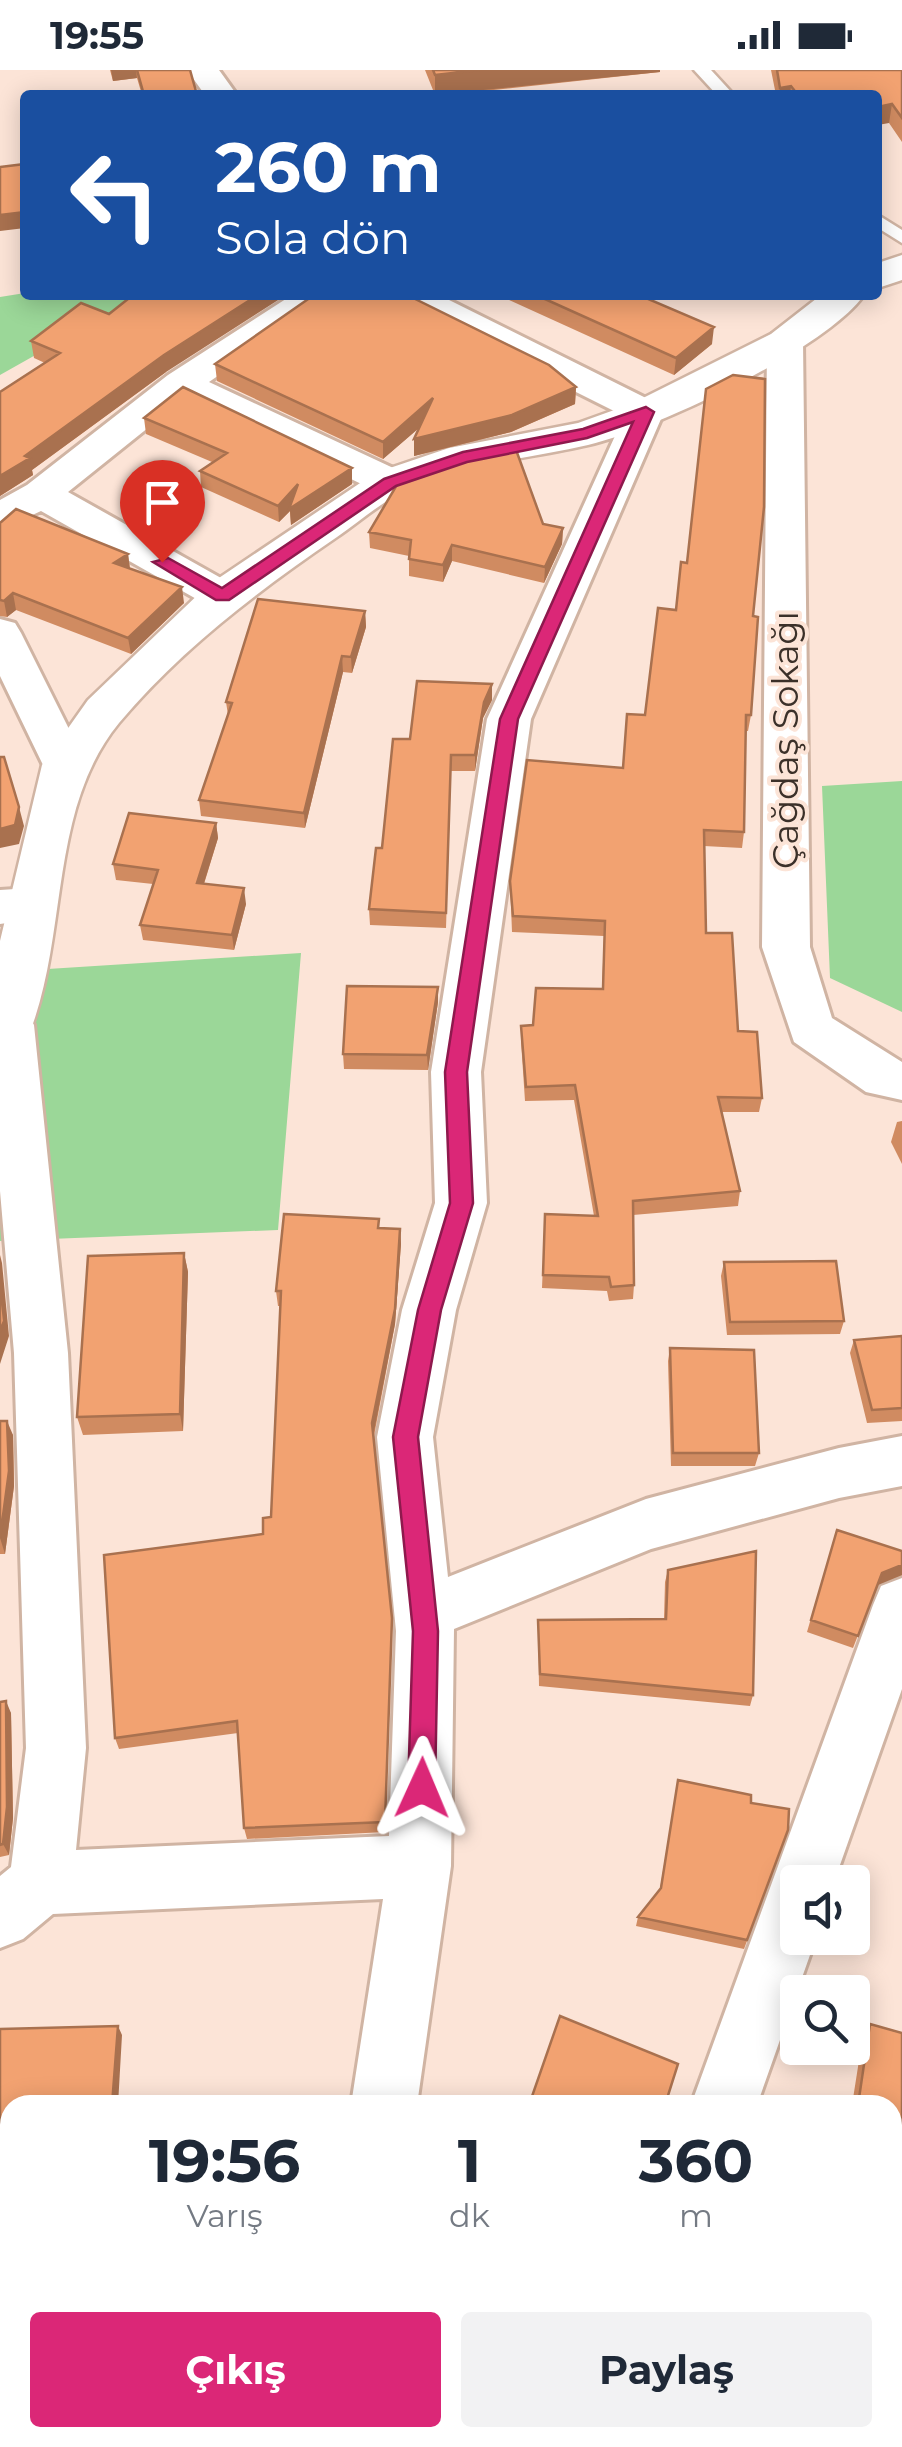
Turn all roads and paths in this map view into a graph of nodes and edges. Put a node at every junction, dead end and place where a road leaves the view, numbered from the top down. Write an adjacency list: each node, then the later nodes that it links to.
1 (702, 70): 2 (lane)
2 (721, 90)
3 (309, 300): 7 (street)
4 (421, 300): 8 (street)
5 (838, 300): 6 (main road)
6 (785, 342): 8 (main road); 17 (street, Çağdaş Sokağı)
7 (182, 383): 9 (street); 10 (street)
8 (646, 412): 9 (main road); 20 (street)
9 (390, 482): 12 (main road)
10 (41, 494): 11 (street); 12 (street)
11 (0, 517)
12 (222, 596): 14 (main road)
13 (0, 632): 14 (street)
14 (66, 764): 15 (main road)
15 (16, 906): 16 (main road)
16 (5, 1035): 23 (street)
17 (902, 1081)
18 (902, 1462): 20 (street)
19 (902, 1605): 21 (street)
20 (424, 1614): 22 (street)
21 (809, 1865)
22 (420, 1866): 23 (street); 25 (street)
23 (21, 1900)
24 (780, 1949): 26 (street)
25 (386, 2095)
26 (728, 2095)

